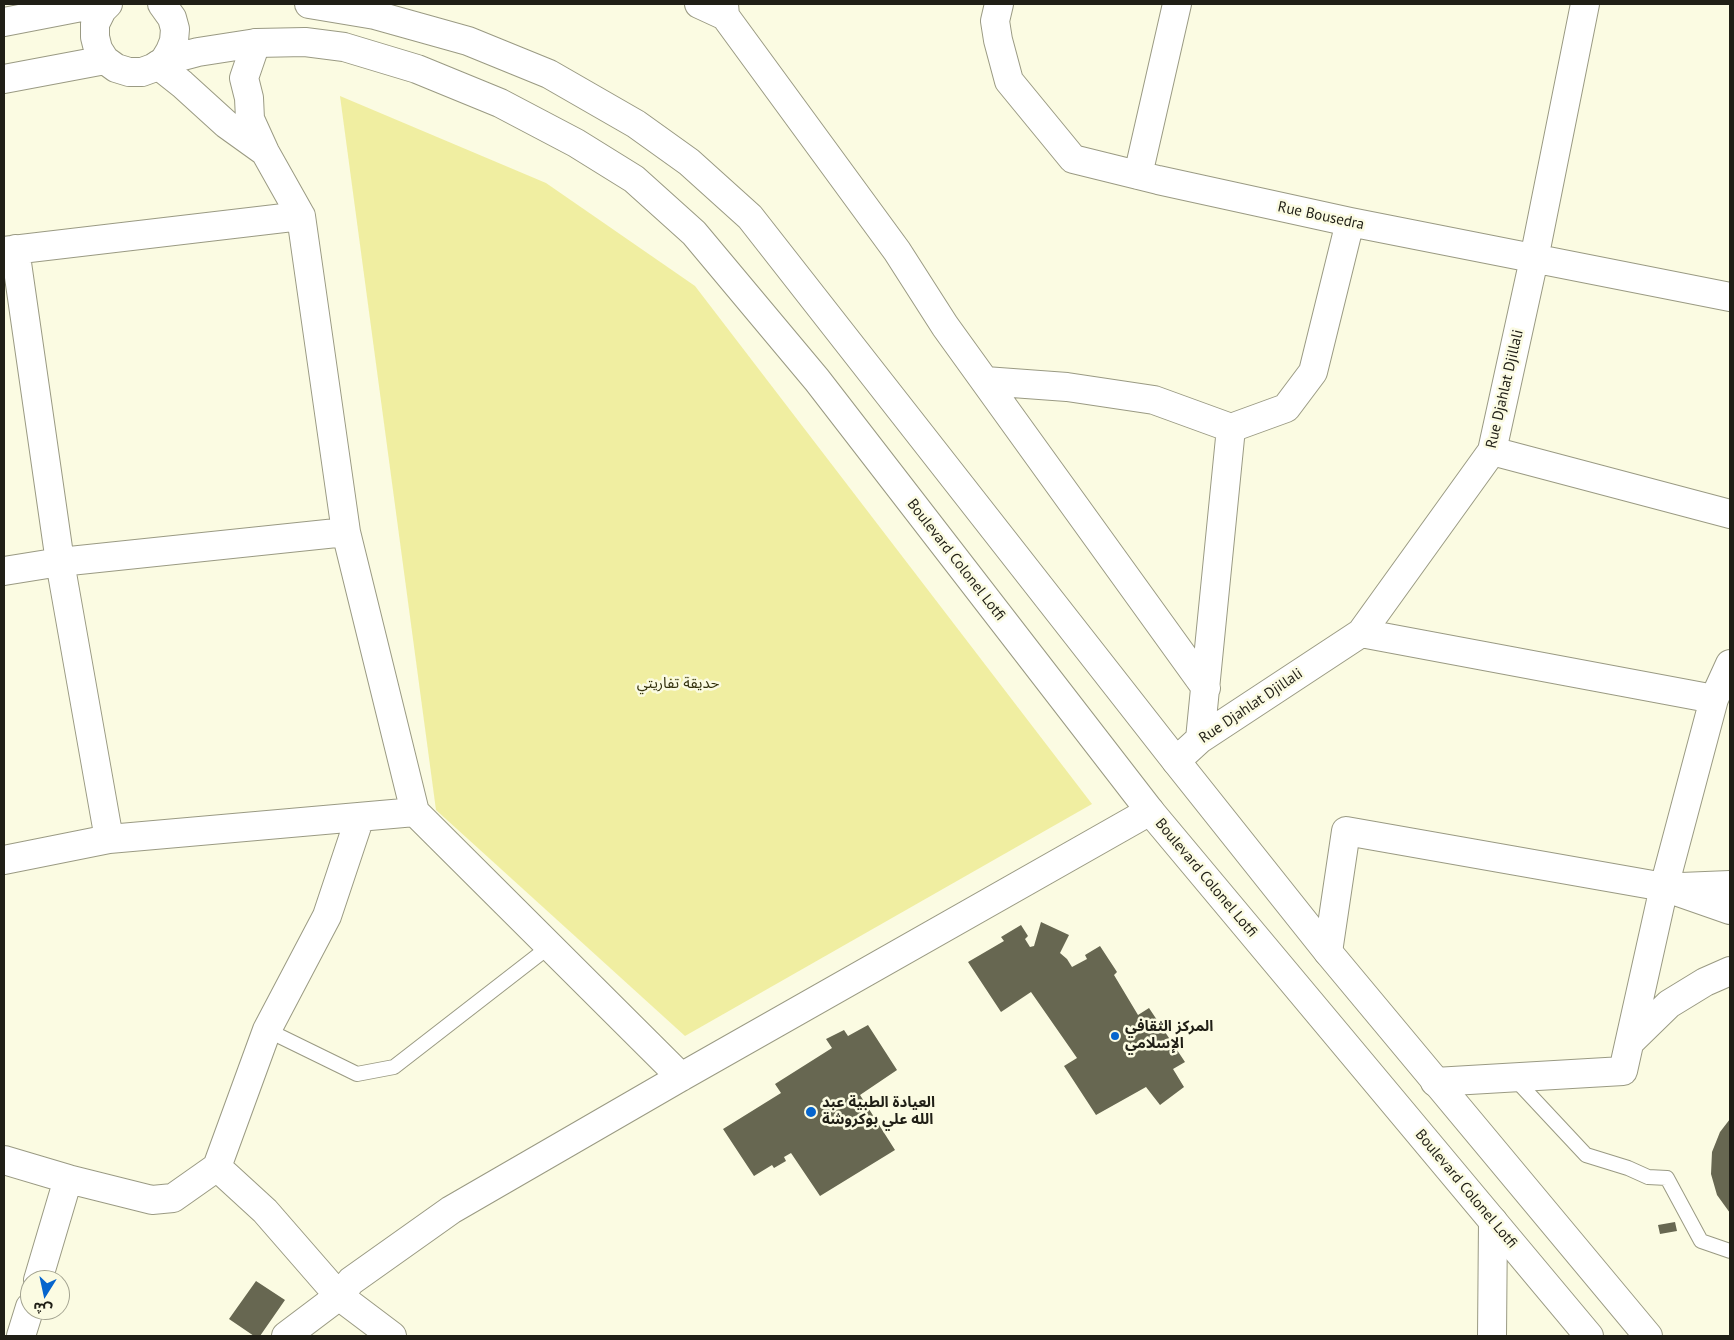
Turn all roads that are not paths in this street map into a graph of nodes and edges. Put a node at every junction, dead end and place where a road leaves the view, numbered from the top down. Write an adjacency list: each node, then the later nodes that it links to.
1 (97, 4): 10 (street)
2 (108, 4): 12 (street)
3 (162, 4): 13 (street)
4 (309, 4): 34 (street)
5 (699, 4): 8 (street)
6 (1177, 4): 16 (street)
7 (1585, 4): 20 (street, Rue Djahlat Djillali)
8 (724, 10): 22 (street)
9 (997, 12): 16 (street, Rue Bousedra)
10 (4, 22)
11 (256, 42): 13 (street, Boulevard Colonel Lotfi); 15 (street); 35 (street, Boulevard Colonel Lotfi)
12 (105, 60): 13 (street, Boulevard Colonel Lotfi); 14 (street)
13 (161, 63): 15 (street)
14 (4, 79)
15 (265, 152): 17 (street)
16 (1138, 176): 18 (street, Rue Bousedra)
17 (301, 216): 19 (street); 26 (street)
18 (1350, 222): 20 (street, Rue Bousedra); 23 (street)
19 (9, 250): 27 (street)
20 (1534, 259): 21 (street, Rue Bousedra); 24 (street, Rue Djahlat Djillali)
21 (1730, 297)
22 (985, 381): 23 (street); 31 (street)
23 (1231, 428): 31 (street)
24 (1492, 451): 25 (street); 29 (street, Rue Djahlat Djillali)
25 (1730, 514)
26 (346, 532): 27 (street); 36 (street)
27 (60, 562): 28 (street); 38 (street)
28 (4, 570)
29 (1361, 633): 32 (street); 33 (street, Rue Djahlat Djillali)
30 (1730, 664): 32 (street)
31 (1206, 688): 33 (street)
32 (1714, 699): 41 (street)
33 (1200, 739): 34 (street, Rue Djahlat Djillali)
34 (1176, 762): 44 (street)
35 (1150, 811): 48 (street); 54 (street, Boulevard Colonel Lotfi)
36 (415, 812): 37 (street); 43 (street)
37 (360, 817): 38 (street); 46 (street)
38 (109, 839): 39 (street)
39 (4, 860)
40 (1730, 884): 41 (street)
41 (1664, 887): 42 (street); 44 (street); 47 (street)
42 (1730, 910)
43 (550, 946): 46 (lane); 48 (street)
44 (1328, 952): 50 (street)
45 (1730, 971): 47 (street)
46 (267, 1030): 52 (street)
47 (1630, 1042): 49 (street)
48 (681, 1077): 57 (street)
49 (1514, 1077): 50 (street); 55 (lane)
50 (1435, 1082): 64 (street)
51 (4, 1160): 53 (street)
52 (217, 1167): 53 (street); 57 (street)
53 (68, 1179): 56 (street)
54 (1493, 1221): 62 (street); 63 (street, Boulevard Colonel Lotfi)
55 (1730, 1250)
56 (41, 1270)
57 (339, 1296): 60 (street); 61 (street)
58 (26, 1320): 59 (street)
59 (21, 1336)
60 (286, 1336)
61 (392, 1336)
62 (1492, 1336)
63 (1589, 1336)
64 (1648, 1336)

